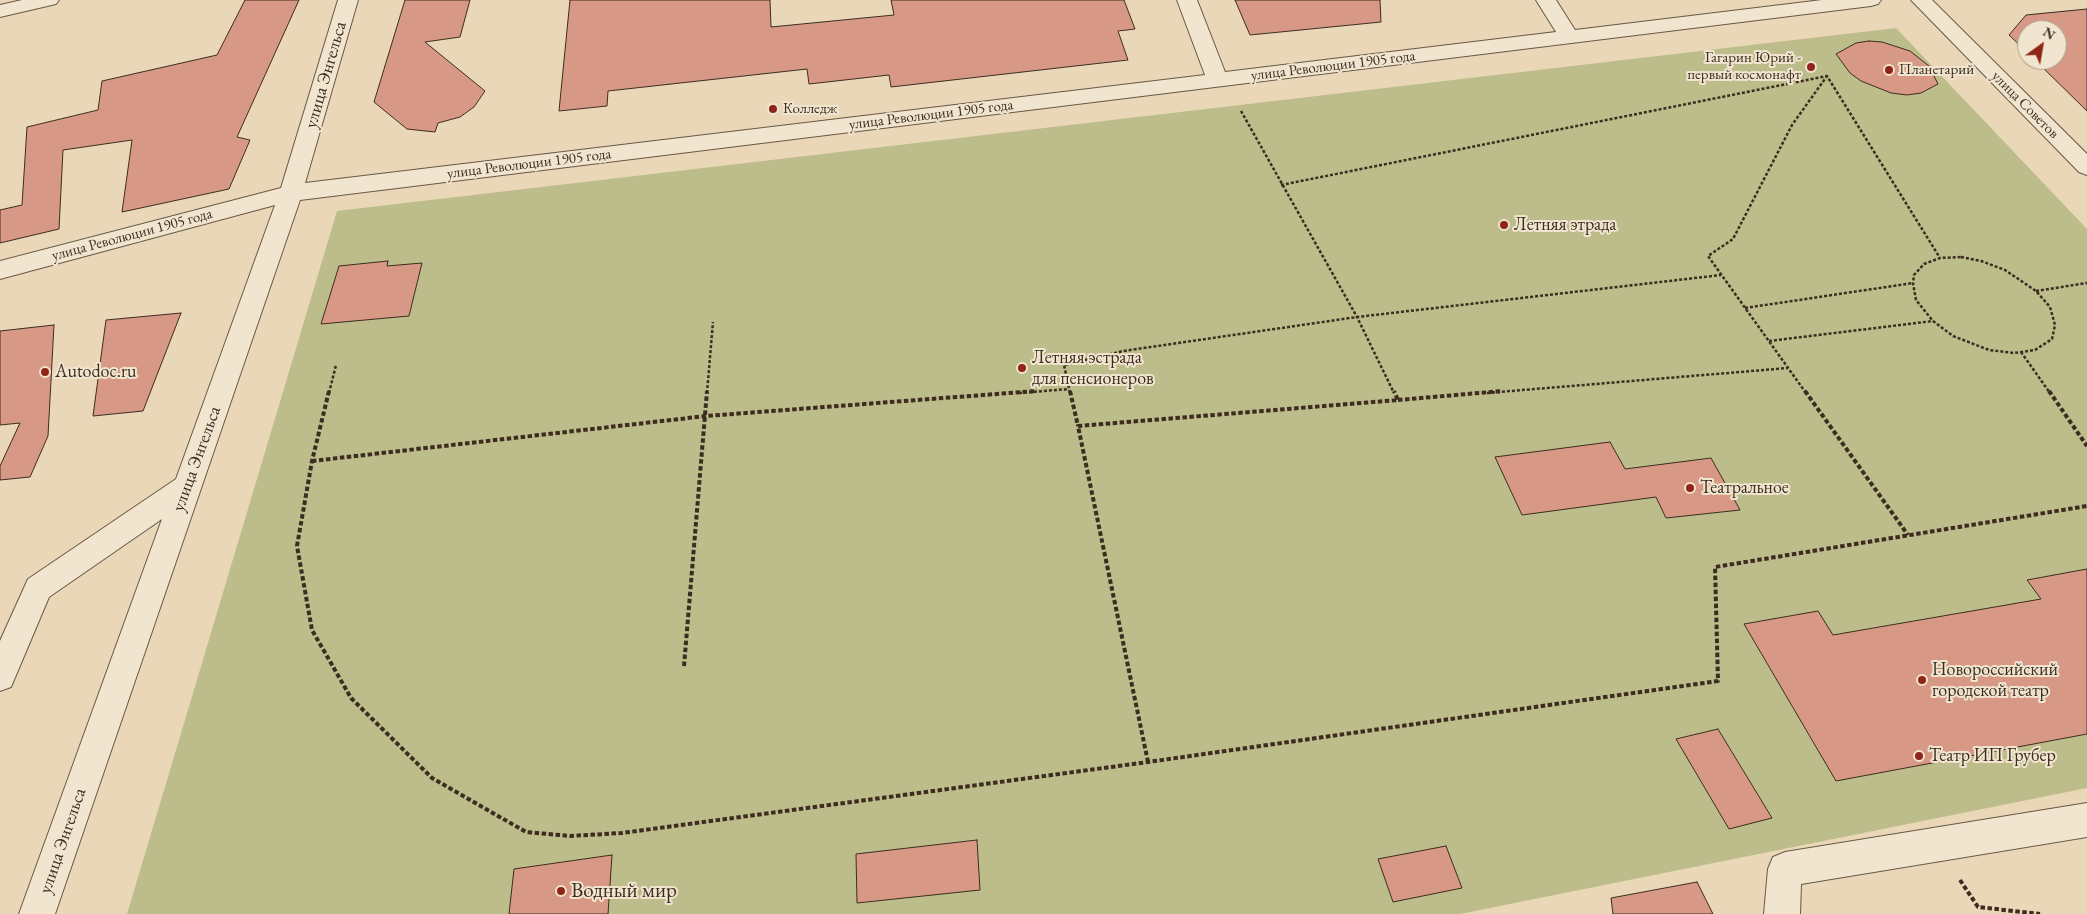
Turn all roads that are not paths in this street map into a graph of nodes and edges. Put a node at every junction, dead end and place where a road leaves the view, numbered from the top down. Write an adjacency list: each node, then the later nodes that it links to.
1 (48, 0): 7 (street)
2 (348, 0): 11 (street, улица Энгельса)
3 (1187, 0): 9 (street)
4 (1546, 0): 8 (street)
5 (1871, 0): 8 (street, улица Революции 1905 года)
6 (1921, 0): 10 (street, улица Советов)
7 (0, 10)
8 (1569, 37): 9 (street, улица Революции 1905 года)
9 (1218, 80): 11 (street, улица Революции 1905 года)
10 (2087, 167)
11 (291, 193): 12 (street, улица Революции 1905 года); 13 (street, улица Энгельса)
12 (0, 270)
13 (187, 487): 14 (street); 16 (street, улица Энгельса)
14 (0, 677)
15 (2087, 820): 17 (street)
16 (37, 914)
17 (1782, 914)

